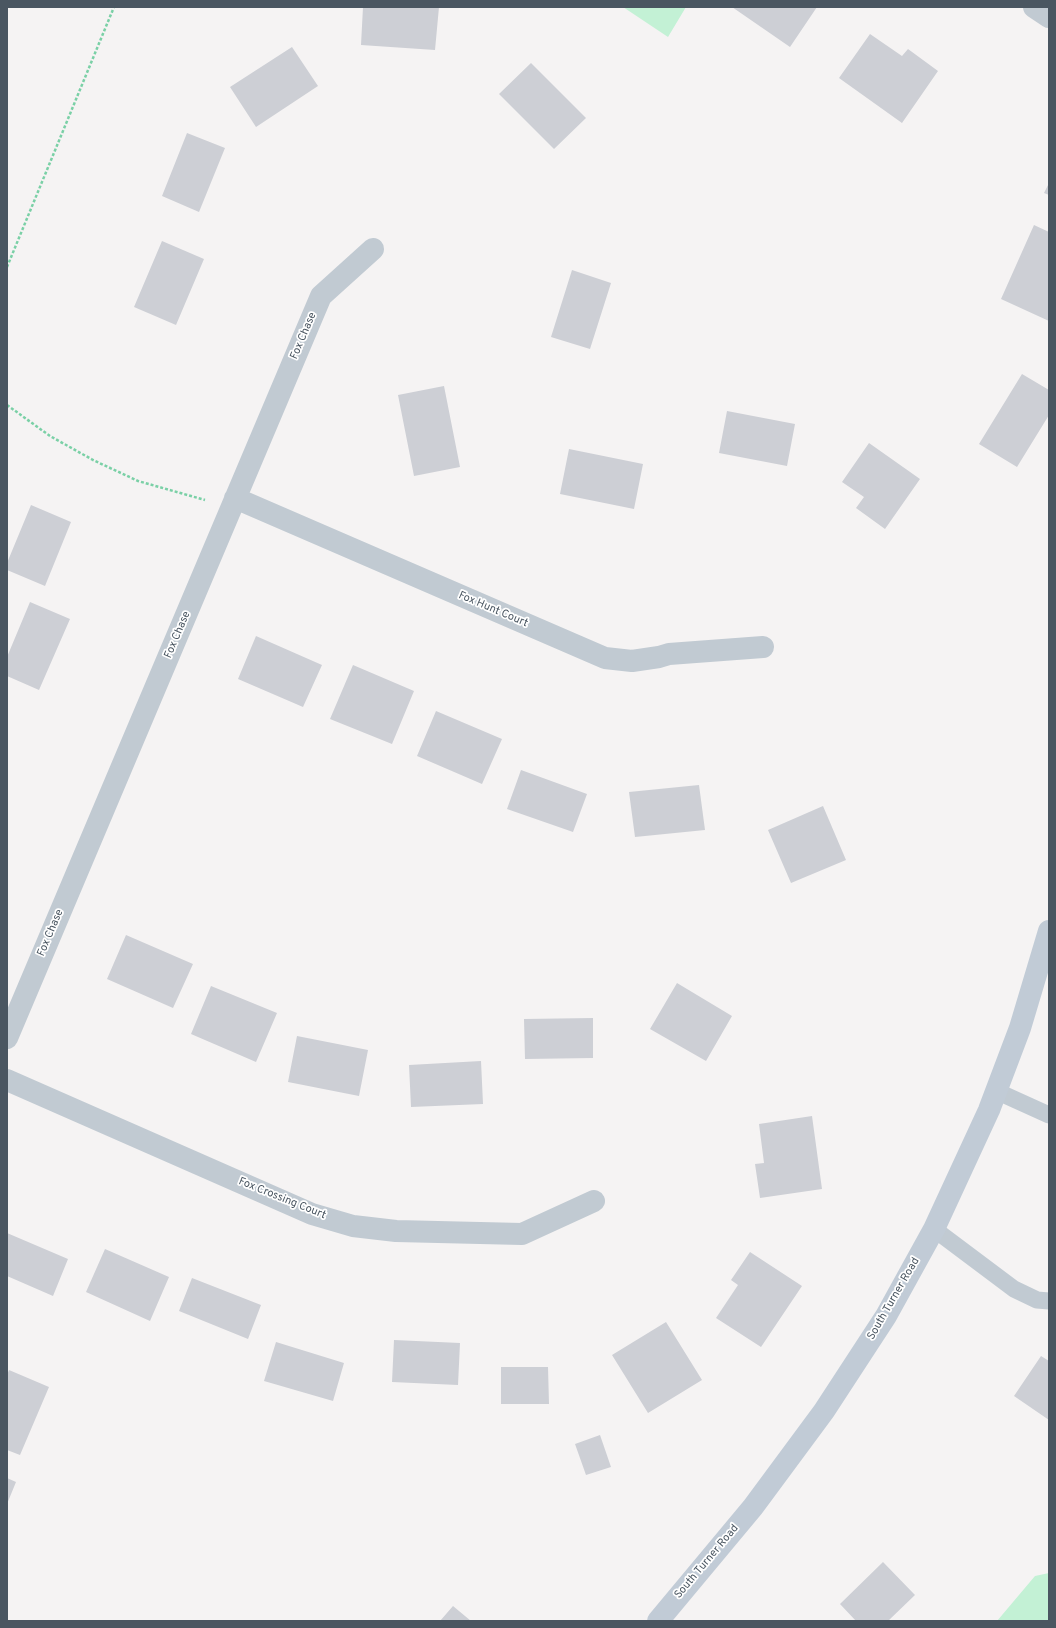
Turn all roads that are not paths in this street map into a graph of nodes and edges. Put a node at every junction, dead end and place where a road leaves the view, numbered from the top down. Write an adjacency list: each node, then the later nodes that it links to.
1 (1034, 7): 2 (street)
2 (1049, 17)
3 (373, 249): 4 (street, Fox Chase)
4 (233, 504): 5 (street, Fox Hunt Court); 7 (street, Fox Chase)
5 (763, 647)
6 (1049, 931): 9 (street, South Turner Road)
7 (7, 1038)
8 (7, 1080): 11 (street, Fox Crossing Court)
9 (996, 1091): 10 (lane); 12 (street, South Turner Road)
10 (1049, 1115)
11 (594, 1201)
12 (934, 1229): 13 (lane); 14 (street, South Turner Road)
13 (1049, 1301)
14 (658, 1621)

